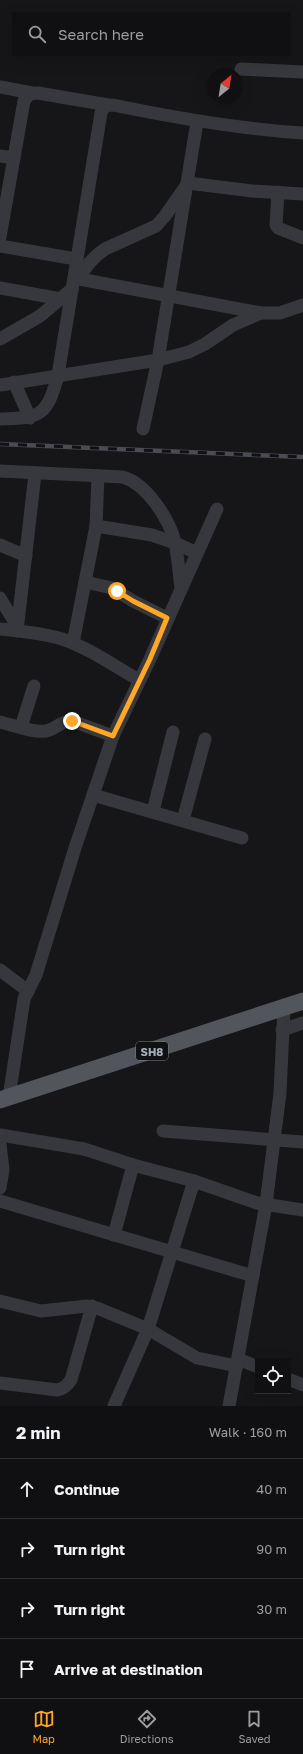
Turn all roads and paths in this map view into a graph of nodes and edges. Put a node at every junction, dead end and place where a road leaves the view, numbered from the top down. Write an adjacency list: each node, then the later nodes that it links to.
1 (243, 69): 2 (street)
2 (303, 72)
3 (0, 88): 4 (street)
4 (32, 93): 5 (street); 9 (street)
5 (108, 105): 6 (street); 16 (street)
6 (197, 122): 7 (street); 10 (street)
7 (303, 133)
8 (0, 156): 9 (street)
9 (14, 158): 13 (street)
10 (188, 183): 11 (street); 17 (street); 19 (street)
11 (278, 192): 12 (street); 14 (street)
12 (303, 194)
13 (0, 237)
14 (303, 238)
15 (0, 246): 16 (street)
16 (76, 259): 17 (street)
17 (74, 282): 19 (street); 20 (street); 25 (street)
18 (0, 288): 20 (street)
19 (168, 295): 22 (street); 24 (street)
20 (61, 299): 23 (street)
21 (303, 305): 22 (street)
22 (261, 313): 24 (street)
23 (0, 339)
24 (158, 360): 25 (street); 30 (street)
25 (58, 375): 26 (street); 28 (street)
26 (14, 382): 27 (street); 28 (street)
27 (0, 385)
28 (30, 418): 29 (street)
29 (0, 419)
30 (143, 429)
31 (0, 471): 32 (street)
32 (35, 474): 33 (street); 39 (street)
33 (98, 476): 35 (street); 36 (street)
34 (216, 509): 38 (street)
35 (96, 526): 36 (street); 40 (street)
36 (175, 543): 38 (street); 41 (street)
37 (0, 545): 39 (street)
38 (196, 553): 41 (street)
39 (26, 556): 44 (street)
40 (85, 582): 43 (street); 46 (street)
41 (181, 588): 43 (street)
42 (0, 598): 44 (street)
43 (167, 618): 47 (street)
44 (17, 628): 45 (street); 46 (street)
45 (0, 629)
46 (73, 644): 47 (street)
47 (139, 680): 52 (street)
48 (34, 686): 50 (street)
49 (0, 722): 50 (street)
50 (21, 727): 52 (street)
51 (173, 732): 55 (street)
52 (113, 736): 54 (street)
53 (205, 739): 56 (street)
54 (93, 795): 55 (street); 59 (street)
55 (152, 811): 56 (street)
56 (183, 820): 57 (street)
57 (242, 838)
58 (0, 970): 59 (street)
59 (28, 991): 64 (street)
60 (303, 1001): 61 (main road, SH8)
61 (284, 1008): 63 (street); 64 (main road, SH8)
62 (303, 1023): 63 (street)
63 (282, 1030): 67 (street)
64 (4, 1098)
65 (163, 1131): 67 (street)
66 (0, 1135): 70 (street)
67 (274, 1140): 68 (street); 74 (street)
68 (303, 1142)
69 (0, 1144): 72 (street)
70 (133, 1165): 71 (street); 76 (street)
71 (194, 1180): 74 (street); 77 (street)
72 (0, 1188)
73 (0, 1201): 76 (street)
74 (266, 1204): 75 (street); 78 (street)
75 (303, 1210)
76 (114, 1235): 77 (street)
77 (173, 1253): 78 (street); 81 (street)
78 (253, 1276): 82 (street)
79 (0, 1301): 80 (street)
80 (92, 1306): 81 (street); 85 (street)
81 (148, 1329): 82 (street); 87 (street)
82 (237, 1363): 83 (street); 88 (street)
83 (255, 1366)
84 (291, 1380): 86 (street)
85 (0, 1383)
86 (303, 1385)
87 (114, 1406)
88 (229, 1406)

